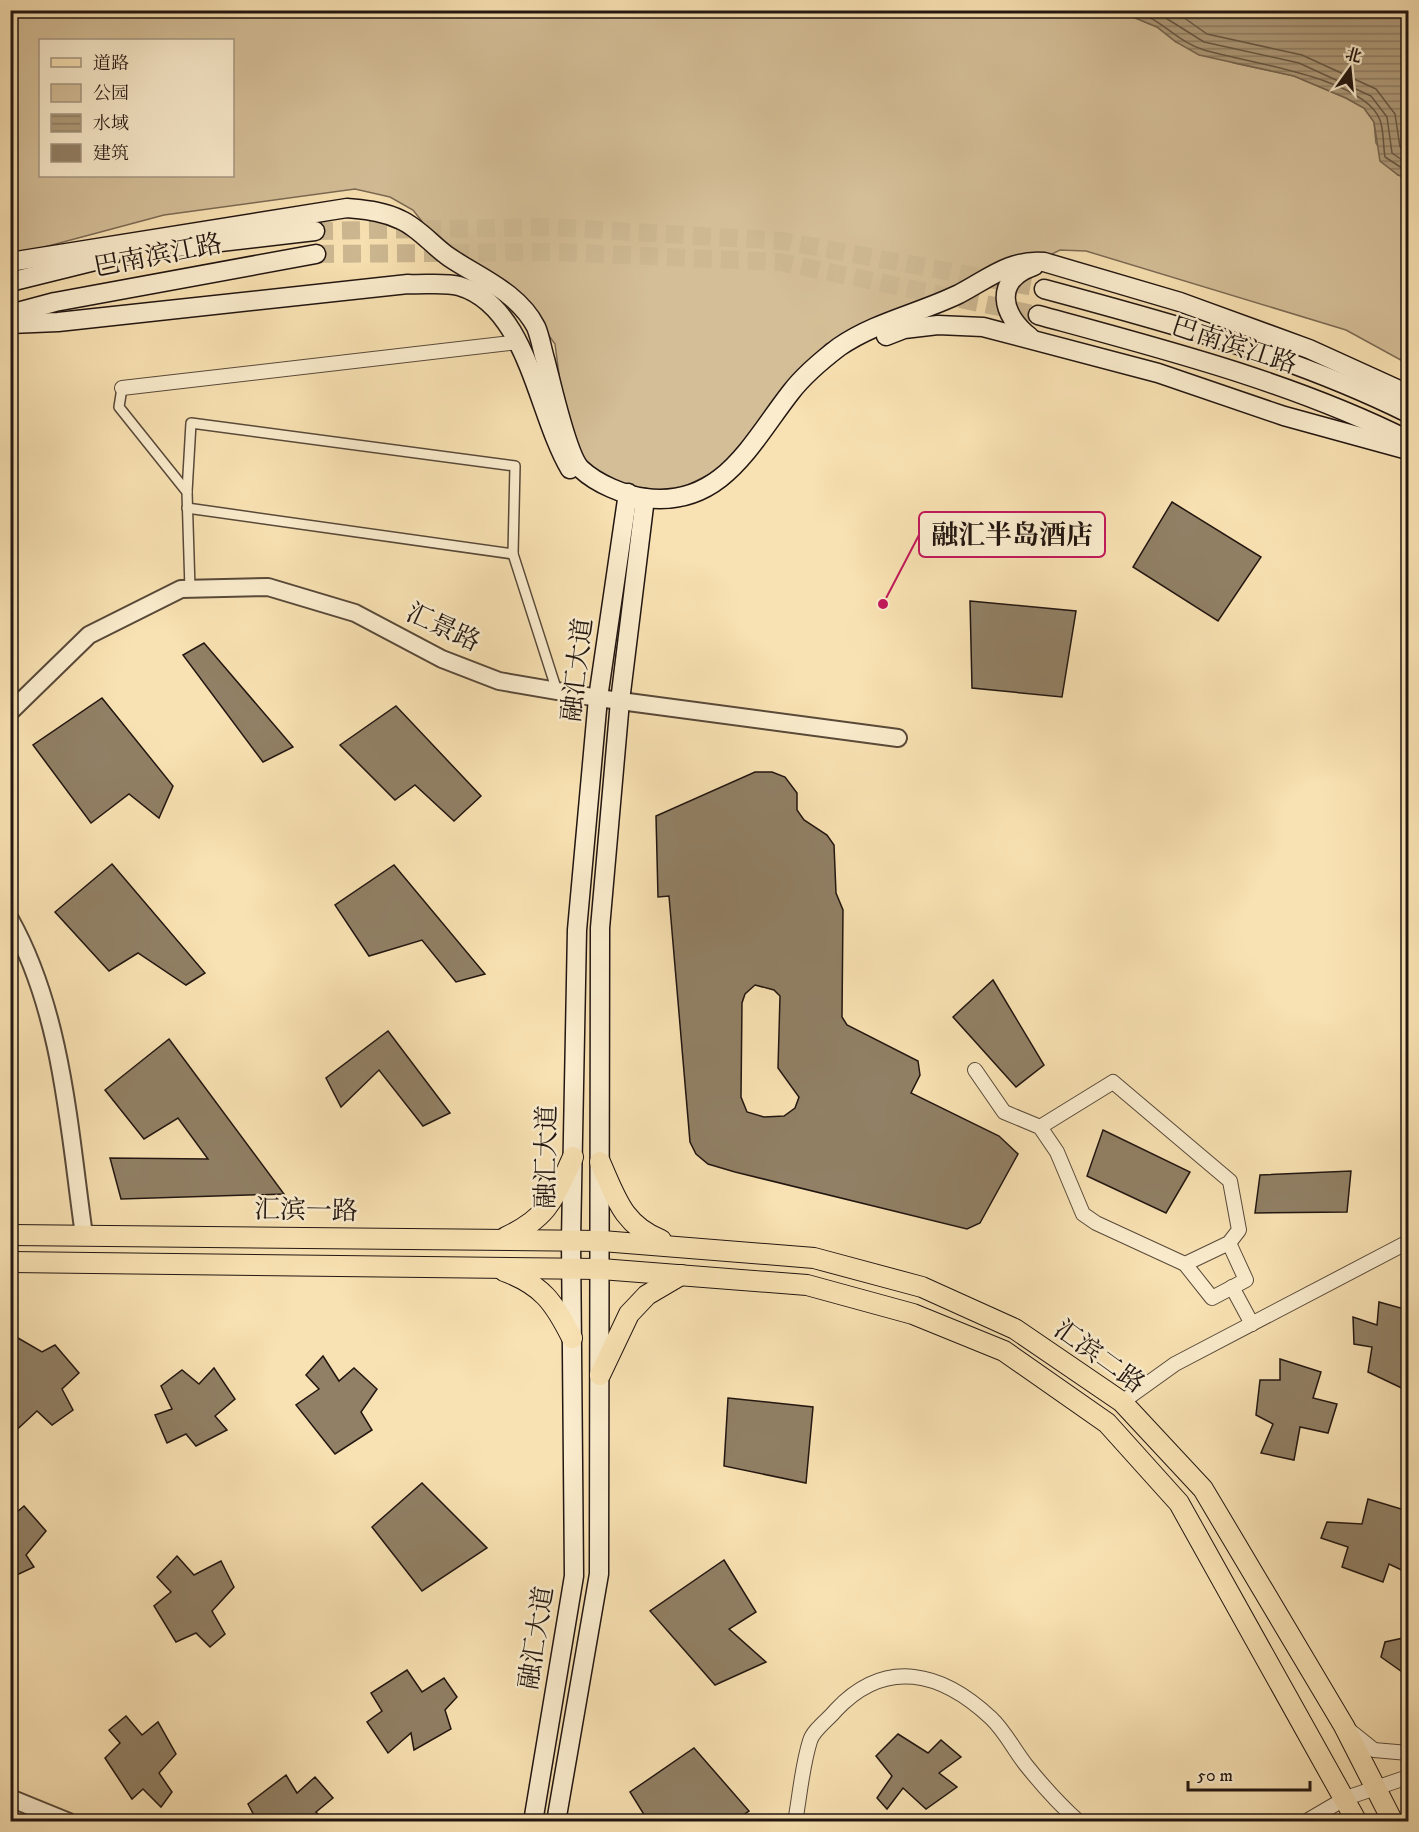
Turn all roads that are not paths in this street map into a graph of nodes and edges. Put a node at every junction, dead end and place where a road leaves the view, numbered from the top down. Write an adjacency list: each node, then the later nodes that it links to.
1 (315, 231): 5 (main road, 巴南滨江路)
2 (316, 254): 7 (main road, 巴南滨江路)
3 (10, 262): 18 (main road)
4 (1044, 262): 10 (main road); 13 (main road); 18 (main road)
5 (10, 282)
6 (1044, 288): 14 (main road, 巴南滨江路)
7 (10, 314)
8 (1038, 315): 15 (main road, 巴南滨江路)
9 (10, 324): 11 (main road)
10 (1031, 339): 16 (main road); 18 (main road)
11 (519, 342): 12 (street); 18 (main road)
12 (122, 388): 17 (street)
13 (1408, 394)
14 (1408, 413)
15 (1408, 440)
16 (1408, 450)
17 (187, 492): 19 (street); 20 (street)
18 (636, 500): 23 (main road, 融汇大道); 24 (main road, 融汇大道)
19 (187, 508): 20 (street); 21 (street)
20 (513, 554): 22 (street)
21 (190, 589): 22 (street, 汇景路); 25 (street, 汇景路)
22 (557, 691): 23 (street, 汇景路)
23 (598, 698): 24 (street, 汇景路); 30 (main road, 融汇大道)
24 (620, 701): 26 (street, 汇景路); 31 (main road, 融汇大道)
25 (10, 712)
26 (898, 738)
27 (10, 919): 33 (street)
28 (975, 1070): 29 (street)
29 (1040, 1126): 37 (street); 41 (street)
30 (573, 1157): 34 (main road); 35 (main road, 融汇大道)
31 (600, 1162): 36 (main road, 融汇大道); 39 (main road)
32 (10, 1235): 33 (main road, 汇滨一路)
33 (84, 1235): 34 (main road, 汇滨一路)
34 (499, 1240): 35 (main road, 汇滨一路)
35 (571, 1240): 36 (main road, 汇滨一路); 43 (main road, 融汇大道)
36 (602, 1241): 39 (main road, 汇滨二路); 44 (main road, 融汇大道)
37 (1229, 1242): 41 (street); 46 (street)
38 (1408, 1242): 47 (street)
39 (675, 1245): 50 (main road, 汇滨二路)
40 (10, 1262): 42 (main road)
41 (1185, 1264): 46 (street)
42 (496, 1268): 43 (main road); 48 (main road)
43 (571, 1268): 44 (main road); 48 (main road, 融汇大道)
44 (601, 1269): 45 (main road, 汇滨二路); 49 (main road, 融汇大道)
45 (681, 1275): 49 (main road); 56 (main road, 汇滨二路)
46 (1232, 1287): 47 (street)
47 (1252, 1324): 50 (street)
48 (572, 1338): 58 (main road, 融汇大道)
49 (600, 1375): 59 (main road, 融汇大道)
50 (1122, 1402): 51 (main road, 汇滨二路)
51 (1344, 1726): 52 (street); 54 (main road, 汇滨二路)
52 (1408, 1753)
53 (1408, 1778): 54 (street)
54 (1377, 1787): 56 (street); 64 (main road, 汇滨二路)
55 (10, 1798): 57 (street)
56 (1346, 1798): 62 (street); 63 (main road, 汇滨二路)
57 (69, 1821)
58 (533, 1821)
59 (556, 1821)
60 (795, 1821): 61 (street)
61 (1079, 1821)
62 (1305, 1821)
63 (1358, 1821)
64 (1393, 1821)

